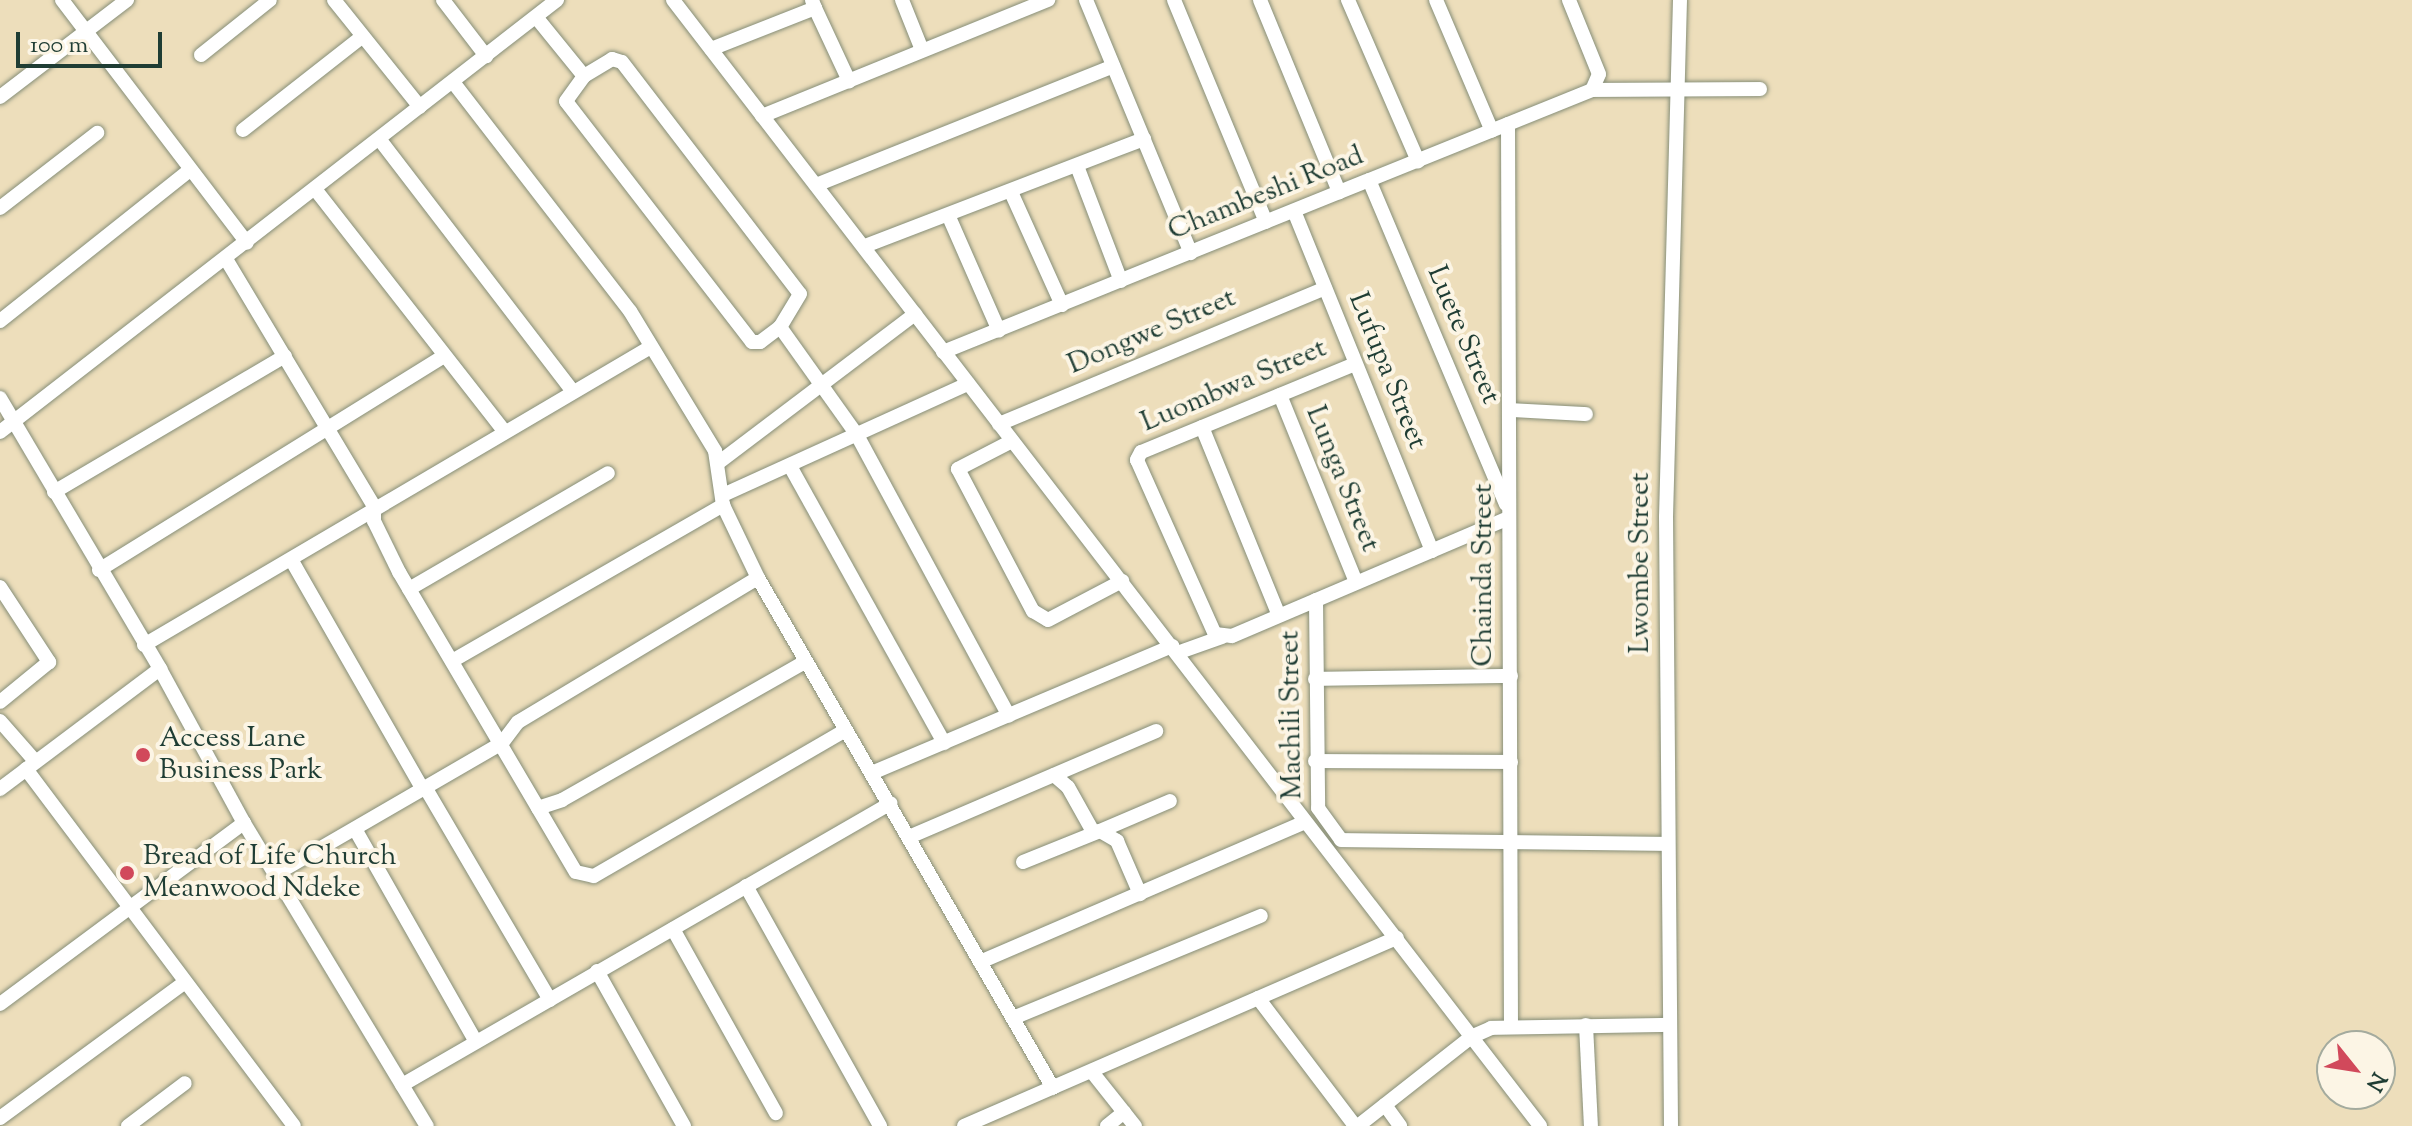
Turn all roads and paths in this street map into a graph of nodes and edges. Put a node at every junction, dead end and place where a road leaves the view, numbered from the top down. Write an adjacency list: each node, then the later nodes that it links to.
1 (62, 0): 19 (street)
2 (127, 0): 19 (street)
3 (270, 0): 23 (street)
4 (334, 0): 20 (street)
5 (443, 0): 24 (street)
6 (673, 0): 21 (street)
7 (902, 0): 22 (street)
8 (1048, 0): 22 (street)
9 (1086, 0): 25 (street)
10 (1174, 0): 52 (street)
11 (1348, 0): 41 (street)
12 (1436, 0): 37 (street)
13 (1569, 0): 31 (street)
14 (1680, 0): 29 (street, Lwombe Street)
15 (552, 1): 18 (street)
16 (1264, 1): 48 (street)
17 (814, 4): 21 (street); 27 (street)
18 (536, 17): 24 (street); 26 (street)
19 (86, 31): 32 (street); 43 (street)
20 (363, 36): 33 (street); 36 (street)
21 (711, 49): 34 (street)
22 (922, 50): 27 (street)
23 (201, 55)
24 (486, 56): 28 (street)
25 (1113, 66): 39 (street); 45 (street)
26 (584, 76): 62 (street); 62 (street)
27 (849, 81): 34 (street)
28 (453, 82): 33 (street); 64 (street)
29 (1677, 88): 30 (street); 31 (street); 132 (street, Lwombe Street)
30 (1760, 89)
31 (1592, 90): 35 (street, Chambeshi Road)
32 (0, 97)
33 (420, 107): 40 (street)
34 (762, 116): 45 (street)
35 (1508, 124): 37 (street, Chambeshi Road); 74 (street, Chainda Street)
36 (243, 130)
37 (1492, 131): 41 (street, Chambeshi Road)
38 (97, 133): 49 (street)
39 (1144, 139): 42 (street); 55 (street)
40 (380, 140): 46 (street); 71 (street)
41 (1418, 161): 44 (street, Chambeshi Road)
42 (1077, 166): 47 (street); 57 (street)
43 (190, 170): 53 (street); 61 (street)
44 (1369, 180): 48 (street, Chambeshi Road); 90 (street, Luete Street)
45 (816, 185): 54 (street)
46 (315, 189): 53 (street); 67 (street)
47 (1011, 192): 51 (street); 59 (street)
48 (1339, 192): 50 (street, Chambeshi Road)
49 (0, 208)
50 (1294, 211): 52 (street, Chambeshi Road); 58 (street, Lufupa Street)
51 (949, 217): 54 (street); 63 (street)
52 (1266, 222): 55 (street, Chambeshi Road)
53 (247, 243): 56 (street)
54 (865, 246): 60 (street)
55 (1191, 253): 57 (street, Chambeshi Road)
56 (226, 259): 66 (street); 76 (street)
57 (1121, 281): 59 (street, Chambeshi Road)
58 (1325, 288): 68 (street, Lufupa Street); 77 (street, Dongwe Street)
59 (1062, 305): 63 (street, Chambeshi Road)
60 (915, 314): 65 (street); 69 (street)
61 (0, 321)
62 (780, 327): 69 (street)
63 (999, 331): 65 (street, Chambeshi Road)
64 (649, 348): 71 (street); 84 (street)
65 (943, 352): 70 (street)
66 (285, 356): 78 (street); 87 (street)
67 (444, 356): 78 (street); 80 (street)
68 (1355, 364): 72 (street, Luombwa Street); 91 (street, Lufupa Street)
69 (821, 383): 82 (street); 84 (street)
70 (968, 384): 77 (street); 82 (street)
71 (572, 390): 80 (street)
72 (1280, 395): 79 (street, Luombwa Street); 96 (street, Lunga Street)
73 (0, 398): 76 (street)
74 (1511, 410): 75 (street); 90 (street, Chainda Street)
75 (1586, 414)
76 (14, 421): 81 (street); 87 (street)
77 (999, 424): 83 (street)
78 (325, 427): 89 (street); 93 (street)
79 (1202, 427): 100 (street); 101 (street, Luombwa Street)
80 (504, 431): 89 (street)
81 (0, 432)
82 (857, 435): 85 (street); 110 (street)
83 (1012, 441): 95 (street); 95 (street)
84 (718, 463): 88 (street)
85 (790, 466): 88 (street); 115 (street)
86 (608, 473): 98 (street)
87 (54, 492): 93 (street)
88 (723, 500): 94 (street); 104 (street)
89 (374, 506): 92 (street); 98 (street)
90 (1508, 514): 91 (street); 107 (street, Chainda Street)
91 (1432, 551): 96 (street)
92 (292, 561): 102 (street); 121 (street)
93 (99, 570): 102 (street)
94 (758, 578): 105 (street); 114 (street)
95 (1122, 581): 103 (street)
96 (1356, 582): 99 (street)
97 (0, 587): 109 (street)
98 (409, 589): 104 (street)
99 (1316, 600): 100 (street); 108 (street, Machili Street)
100 (1278, 613): 101 (street)
101 (1222, 637): 103 (street)
102 (144, 645): 106 (street)
103 (1175, 649): 110 (street); 127 (street)
104 (452, 661): 114 (street)
105 (805, 662): 112 (street); 125 (street)
106 (160, 669): 118 (street); 126 (street)
107 (1511, 676): 108 (street); 117 (street, Chainda Street)
108 (1315, 679): 116 (street, Machili Street)
109 (0, 702)
110 (1009, 716): 115 (street)
111 (0, 721): 118 (street)
112 (846, 730): 119 (street); 125 (street)
113 (1156, 731): 120 (street)
114 (502, 743): 121 (street); 125 (street)
115 (944, 743): 119 (street)
116 (1315, 761): 117 (street); 127 (street, Machili Street)
117 (1511, 762): 131 (street, Chainda Street)
118 (30, 765): 122 (street); 137 (street)
119 (874, 772): 124 (street)
120 (1054, 775): 129 (street); 130 (street)
121 (423, 788): 128 (street); 145 (street)
122 (0, 789)
123 (1170, 801): 129 (street)
124 (891, 803): 130 (street); 135 (street)
125 (538, 808)
126 (244, 823): 134 (street); 137 (street)
127 (1316, 824): 131 (street); 136 (street); 140 (street)
128 (355, 829): 134 (street); 152 (street)
129 (1096, 831): 133 (street); 136 (street)
130 (909, 837): 141 (street)
131 (1511, 843): 132 (street); 150 (street, Chainda Street)
132 (1667, 844): 149 (street, Lwombe Street)
133 (1023, 862)
134 (276, 874): 155 (street)
135 (746, 886): 139 (street); 165 (street)
136 (1140, 894): 141 (street)
137 (131, 909): 143 (street); 146 (street)
138 (1261, 916): 147 (street)
139 (673, 929): 142 (street); 159 (street)
140 (1397, 938): 144 (street); 151 (street)
141 (980, 962): 147 (street)
142 (597, 971): 145 (street); 164 (street)
143 (185, 982): 160 (street); 161 (street)
144 (1258, 998): 153 (street); 169 (street)
145 (550, 1000): 152 (street)
146 (0, 1004)
147 (1013, 1018): 156 (street)
148 (1586, 1025): 149 (street); 150 (street); 172 (street)
149 (1668, 1025): 173 (street, Lwombe Street)
150 (1511, 1026): 151 (street)
151 (1471, 1037): 157 (street); 171 (street)
152 (475, 1040): 155 (street)
153 (1092, 1072): 156 (street); 158 (street)
154 (185, 1083): 163 (street)
155 (402, 1085): 162 (street)
156 (1053, 1088): 166 (street)
157 (1385, 1105): 169 (street); 170 (street)
158 (1124, 1112): 167 (street); 168 (street)
159 (776, 1113)
160 (0, 1118)
161 (286, 1123)
162 (425, 1125)
163 (128, 1126)
164 (684, 1126)
165 (880, 1126)
166 (964, 1126)
167 (1107, 1126)
168 (1135, 1126)
169 (1356, 1126)
170 (1400, 1126)
171 (1540, 1126)
172 (1591, 1126)
173 (1671, 1126)

